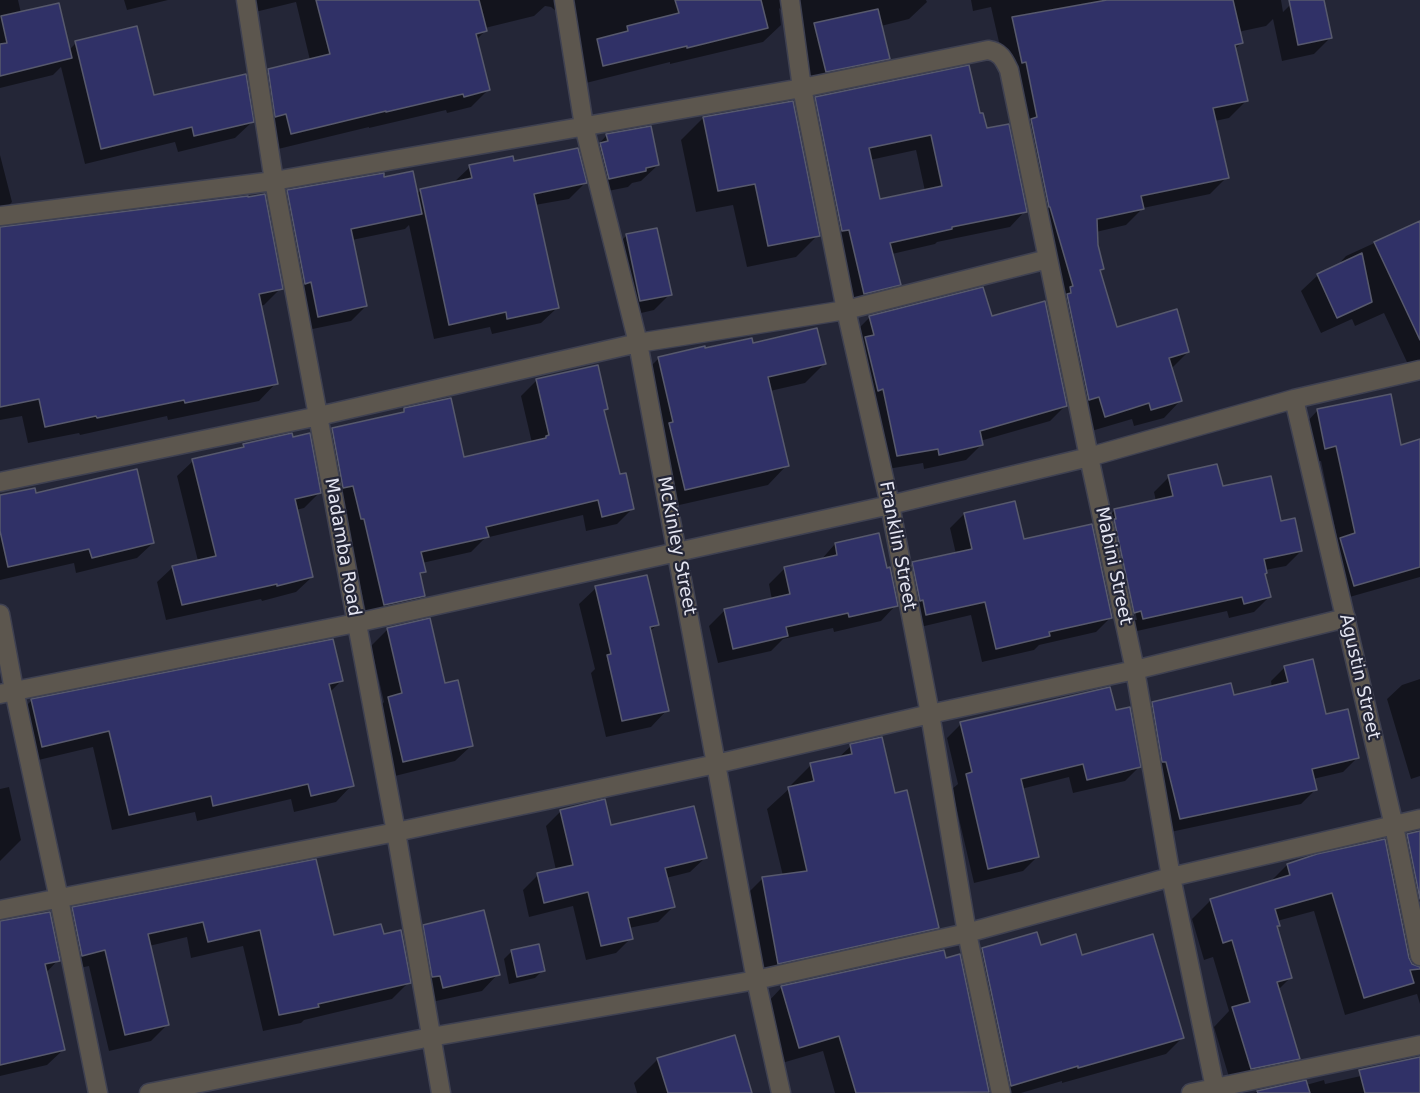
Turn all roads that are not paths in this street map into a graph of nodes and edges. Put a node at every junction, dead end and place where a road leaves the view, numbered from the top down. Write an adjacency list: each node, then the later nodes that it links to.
1 (246, 0): 6 (street, Madamba Road)
2 (564, 0): 5 (street, McKinley Street)
3 (790, 0): 4 (street, Franklin Street)
4 (802, 88): 5 (street); 8 (street, Mabini Street); 9 (street, Franklin Street)
5 (584, 126): 6 (street); 10 (street, McKinley Street)
6 (274, 181): 7 (street); 13 (street, Madamba Road)
7 (0, 216)
8 (1048, 259): 9 (street); 14 (street, Mabini Street)
9 (846, 310): 10 (street); 16 (street, Franklin Street)
10 (638, 344): 13 (street); 17 (street, McKinley Street)
11 (1420, 370): 12 (street)
12 (1293, 399): 14 (street); 19 (street, Agustin Street)
13 (319, 416): 15 (street); 20 (street, Madamba Road)
14 (1089, 457): 16 (street); 21 (street, Mabini Street)
15 (0, 482)
16 (890, 505): 17 (street); 23 (street, Franklin Street)
17 (677, 551): 20 (street); 24 (street, McKinley Street)
18 (0, 614): 22 (street)
19 (1346, 618): 21 (street); 26 (street, Agustin Street)
20 (356, 624): 22 (street); 27 (street, Madamba Road)
21 (1135, 670): 23 (street); 28 (street, Mabini Street)
22 (7, 692): 29 (street)
23 (930, 714): 24 (street); 31 (street, Franklin Street)
24 (716, 764): 27 (street); 33 (street, McKinley Street)
25 (1420, 819): 26 (street)
26 (1394, 826): 28 (street); 32 (street, Agustin Street)
27 (396, 832): 29 (street); 34 (street, Madamba Road)
28 (1171, 877): 31 (street); 36 (street, Mabini Street)
29 (59, 899): 30 (street); 37 (street)
30 (0, 910)
31 (967, 933): 33 (street); 41 (street, Franklin Street)
32 (1420, 956)
33 (756, 980): 34 (street); 40 (street, McKinley Street)
34 (431, 1037): 38 (street); 39 (street, Madamba Road)
35 (1420, 1045): 36 (street)
36 (1215, 1090): 42 (street)
37 (98, 1093)
38 (149, 1093)
39 (441, 1093)
40 (781, 1093)
41 (1001, 1093)
42 (1191, 1093)

